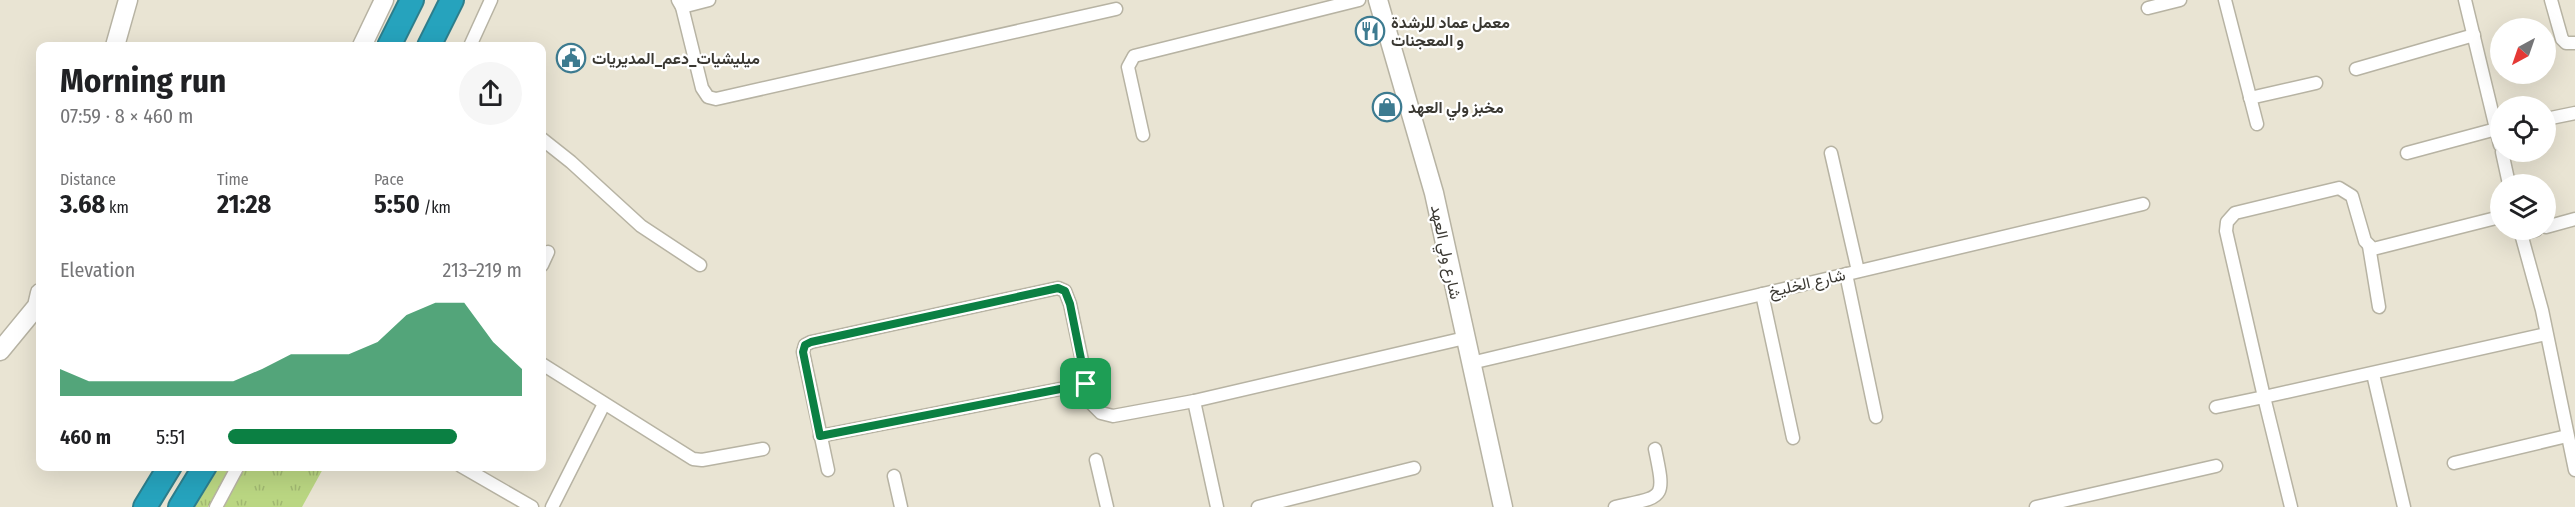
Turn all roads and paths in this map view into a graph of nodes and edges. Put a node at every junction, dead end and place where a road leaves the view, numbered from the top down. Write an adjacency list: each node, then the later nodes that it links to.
1 (128, 0): 17 (main road)
2 (384, 0): 18 (main road)
3 (412, 0): 19 (highway)
4 (452, 0): 20 (highway)
5 (491, 0): 21 (street)
6 (709, 0): 13 (street)
7 (1359, 0): 31 (street)
8 (1378, 0): 49 (main road, شارع ولي العهد)
9 (2180, 0): 14 (street)
10 (2225, 0): 26 (street)
11 (2465, 0): 16 (street)
12 (2551, 0): 22 (street)
13 (680, 4): 15 (street)
14 (2148, 8)
15 (1116, 9)
16 (2474, 35): 23 (street); 25 (street)
17 (116, 42)
18 (364, 42)
19 (391, 42)
20 (431, 42)
21 (472, 42)
22 (2575, 43)
23 (2356, 69)
24 (2316, 82): 26 (street)
25 (2490, 96)
26 (2250, 98): 29 (street)
27 (2575, 113): 28 (street)
28 (2556, 117)
29 (2257, 124)
30 (2490, 131): 34 (street)
31 (1143, 135)
32 (546, 143): 43 (street)
33 (1832, 153): 44 (street)
34 (2408, 153)
35 (2143, 204): 44 (street, شارع الخليخ)
36 (2575, 219): 38 (street)
37 (2490, 220): 40 (street)
38 (2556, 224)
39 (2523, 240): 48 (street)
40 (2369, 246): 47 (street); 55 (street)
41 (548, 252): 42 (street)
42 (546, 256)
43 (700, 265)
44 (1852, 273): 45 (street, شارع الخليخ); 60 (street)
45 (1762, 294): 51 (street, شارع الخليخ); 63 (street)
46 (36, 306): 50 (main road)
47 (2379, 307)
48 (2546, 334): 53 (street); 59 (street)
49 (1465, 338): 51 (main road, شارع ولي العهد); 56 (street)
50 (0, 351)
51 (1471, 363): 86 (main road, شارع ولي العهد)
52 (546, 367): 57 (street)
53 (2373, 374): 55 (street); 90 (street)
54 (1086, 384): 56 (street); 61 (street); 61 (street)
55 (2264, 398): 58 (street); 89 (street)
56 (1194, 401): 84 (street)
57 (604, 404): 64 (street); 81 (street)
58 (2216, 407)
59 (2570, 411): 62 (street)
60 (1876, 417)
61 (820, 436): 70 (street)
62 (2567, 436): 67 (street); 71 (street)
63 (1793, 438)
64 (763, 449)
65 (1655, 449): 87 (street)
66 (1096, 460): 83 (street)
67 (2454, 463)
68 (2216, 465): 88 (street)
69 (1414, 468): 85 (street)
70 (828, 470)
71 (2575, 470)
72 (167, 471): 77 (highway)
73 (202, 471): 78 (highway)
74 (235, 471): 79 (street)
75 (470, 471): 80 (street)
76 (894, 476): 82 (street)
77 (145, 507)
78 (180, 507)
79 (216, 507)
80 (532, 507)
81 (552, 507)
82 (901, 507)
83 (1107, 507)
84 (1217, 507)
85 (1258, 507)
86 (1503, 507)
87 (1615, 507)
88 (2036, 507)
89 (2291, 507)
90 (2404, 507)

